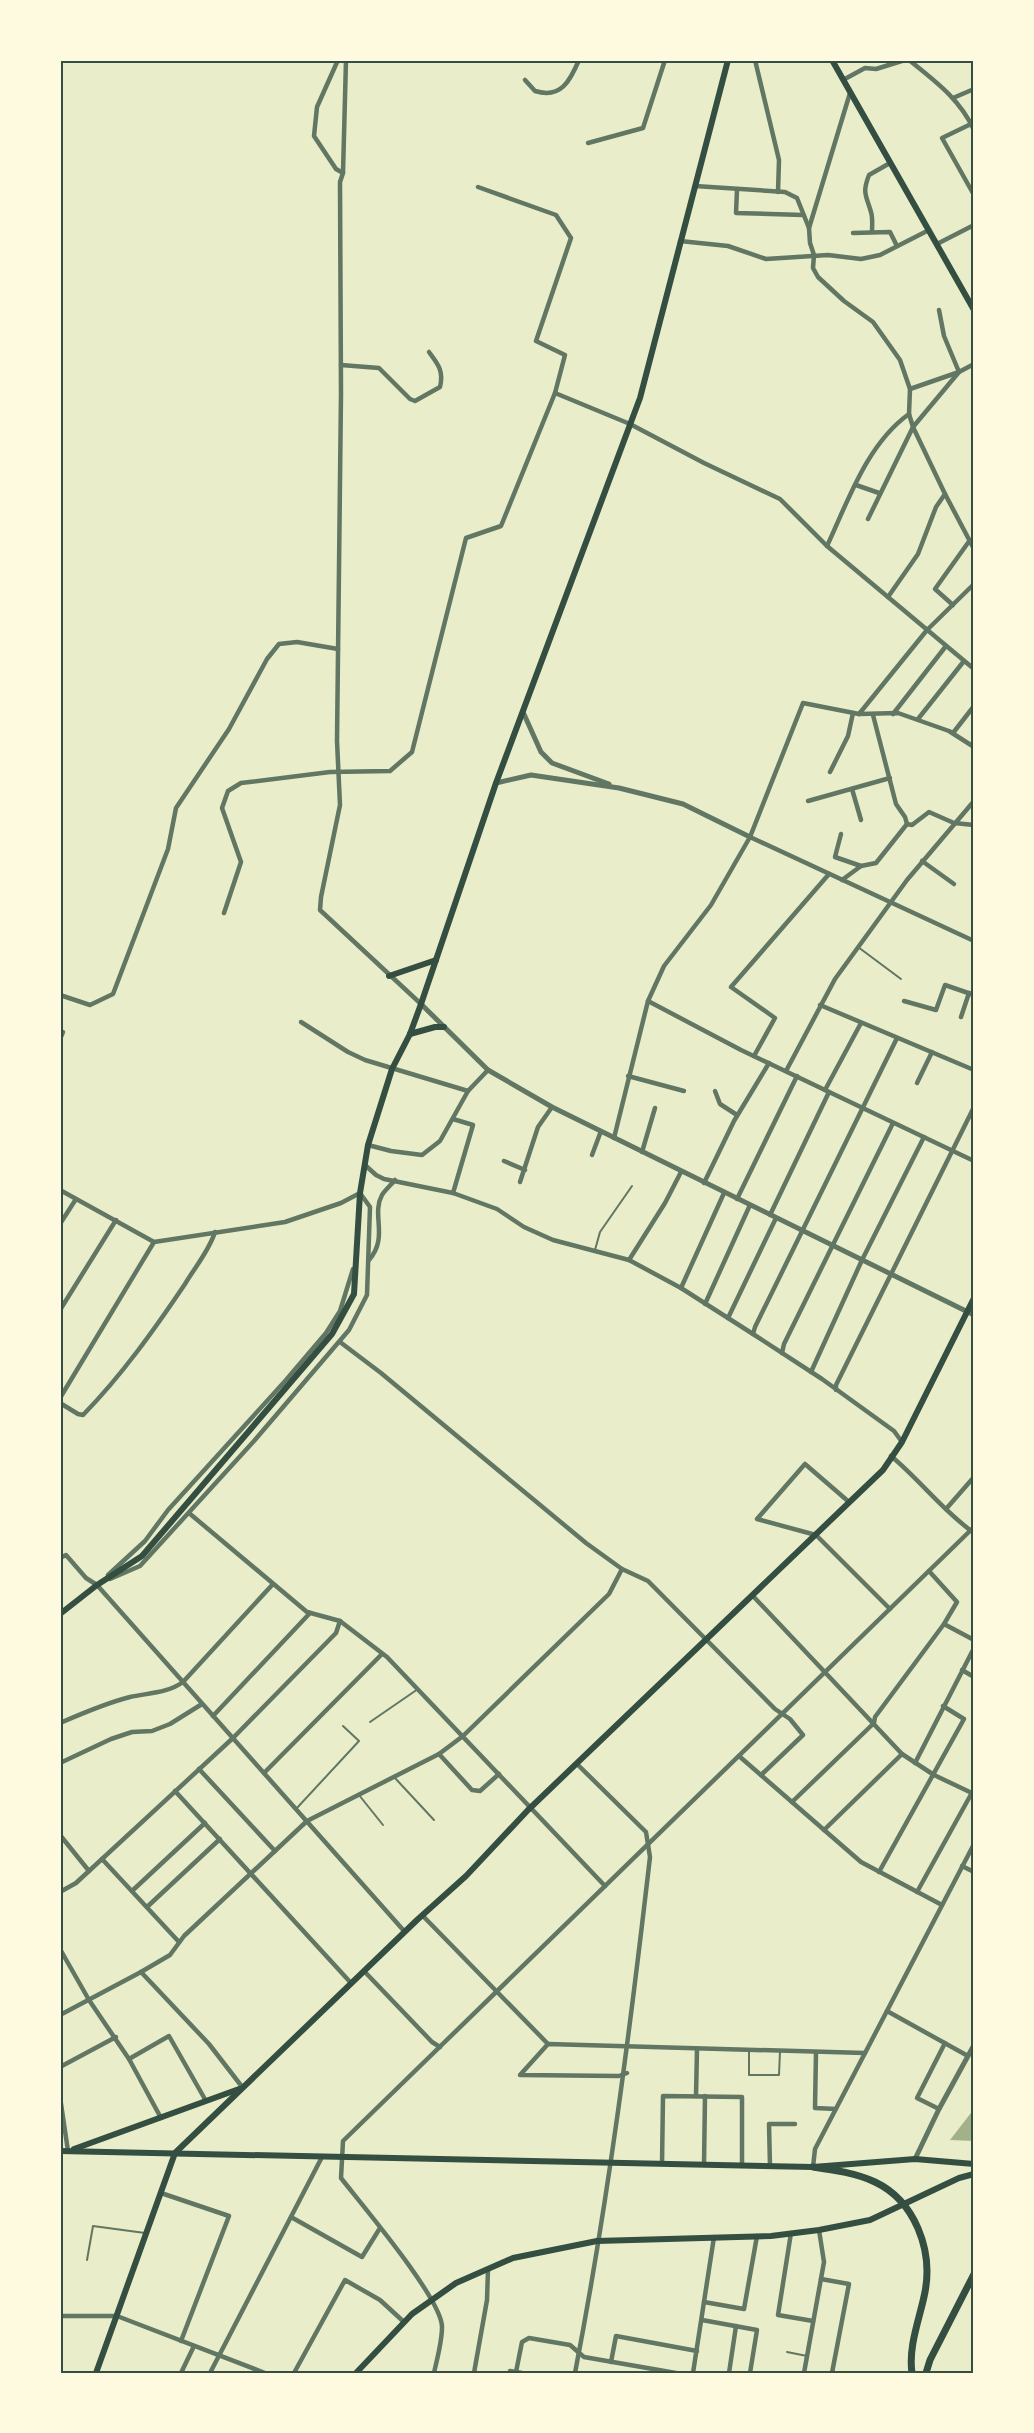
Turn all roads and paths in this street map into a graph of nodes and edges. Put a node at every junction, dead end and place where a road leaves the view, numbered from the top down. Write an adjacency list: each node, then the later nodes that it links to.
1 (338, 60): 18 (street)
2 (346, 60): 18 (street)
3 (579, 60): 9 (street)
4 (665, 60): 16 (street)
5 (728, 60): 19 (main road)
6 (755, 60): 22 (street)
7 (832, 60): 10 (main road)
8 (907, 60): 10 (street); 13 (street)
9 (525, 80)
10 (843, 80): 12 (main road)
11 (974, 89): 13 (street)
12 (850, 93): 17 (main road); 26 (street)
13 (953, 98): 14 (street)
14 (971, 124): 15 (street); 23 (street)
15 (974, 130)
16 (588, 143)
17 (890, 164): 27 (main road); 29 (street)
18 (343, 173): 38 (street)
19 (695, 186): 21 (street); 30 (main road)
20 (478, 187): 41 (street)
21 (737, 189): 22 (street); 24 (street)
22 (778, 192): 24 (street)
23 (974, 195)
24 (803, 215): 26 (street)
25 (974, 225): 31 (street)
26 (808, 228): 33 (street)
27 (928, 230): 31 (main road); 32 (street)
28 (853, 232): 29 (street)
29 (872, 232): 32 (street)
30 (680, 241): 33 (street); 43 (main road)
31 (937, 244): 35 (main road)
32 (897, 246): 33 (street)
33 (814, 255): 40 (street)
34 (939, 310): 39 (street)
35 (974, 310)
36 (429, 351): 38 (street)
37 (974, 364): 39 (street)
38 (341, 365): 57 (street)
39 (959, 372): 40 (street); 44 (street)
40 (910, 389): 42 (street)
41 (555, 393): 43 (street); 68 (street)
42 (909, 414): 44 (street); 45 (street)
43 (630, 423): 50 (street); 61 (main road)
44 (913, 427): 46 (street); 47 (street)
45 (856, 485): 46 (street); 50 (street)
46 (879, 493): 48 (street)
47 (945, 494): 49 (street); 53 (street)
48 (867, 519)
49 (970, 540): 51 (street); 54 (street)
50 (827, 546): 53 (street)
51 (974, 549)
52 (974, 585): 54 (street)
53 (888, 597): 55 (street)
54 (953, 605): 55 (street)
55 (927, 630): 56 (street); 62 (street)
56 (946, 646): 58 (street); 63 (street)
57 (338, 650): 68 (street); 95 (street)
58 (964, 661): 59 (street); 65 (street)
59 (974, 669)
60 (974, 706): 66 (street)
61 (523, 712): 71 (main road); 72 (street)
62 (856, 714): 64 (street); 69 (street); 81 (street)
63 (893, 714): 64 (street); 65 (street)
64 (873, 715): 70 (street)
65 (918, 719): 66 (street)
66 (953, 734): 67 (street)
67 (974, 747)
68 (338, 771): 88 (street); 92 (street)
69 (831, 772)
70 (890, 778): 73 (street); 78 (street)
71 (496, 783): 72 (street); 91 (main road)
72 (619, 788): 81 (street)
73 (852, 789): 74 (street); 76 (street)
74 (808, 801)
75 (974, 801): 77 (street)
76 (861, 820)
77 (954, 823): 78 (street); 79 (street); 82 (street)
78 (907, 824): 83 (street)
79 (974, 825)
80 (841, 834): 83 (street)
81 (750, 837): 84 (street); 96 (street)
82 (922, 861): 86 (street); 87 (street)
83 (861, 866): 85 (street)
84 (829, 874): 85 (street); 109 (street)
85 (842, 880): 87 (street)
86 (954, 884)
87 (890, 902): 89 (street); 90 (street)
88 (224, 913)
89 (974, 941)
90 (858, 947): 93 (lane); 99 (street)
91 (436, 960): 92 (main road); 98 (main road)
92 (389, 976): 98 (street)
93 (901, 979)
94 (971, 994): 97 (street); 100 (street)
95 (60, 995)
96 (648, 1001): 109 (street); 115 (street)
97 (904, 1001)
98 (421, 1004): 103 (street); 105 (main road)
99 (820, 1005): 102 (street); 114 (street)
100 (961, 1017)
101 (301, 1022): 111 (street)
102 (861, 1023): 106 (street); 121 (street)
103 (444, 1027): 105 (main road); 112 (street)
104 (63, 1032): 107 (street)
105 (410, 1034): 111 (main road)
106 (897, 1038): 108 (street); 125 (street)
107 (60, 1039)
108 (932, 1052): 113 (street); 117 (street)
109 (754, 1056): 110 (street)
110 (769, 1063): 114 (street); 126 (street)
111 (392, 1069): 118 (street); 132 (main road)
112 (488, 1070): 118 (street); 122 (street)
113 (974, 1070)
114 (786, 1071): 116 (street)
115 (628, 1076): 119 (street); 131 (street)
116 (796, 1076): 121 (street); 150 (street)
117 (917, 1083)
118 (468, 1091): 127 (street)
119 (684, 1091)
120 (715, 1091): 126 (street)
121 (827, 1091): 125 (street); 152 (street)
122 (552, 1107): 129 (street); 139 (street)
123 (974, 1107): 133 (street)
124 (655, 1108): 134 (street)
125 (862, 1108): 128 (street); 155 (street)
126 (737, 1115): 143 (street)
127 (453, 1119): 132 (street); 147 (street)
128 (894, 1123): 130 (street); 158 (street)
129 (601, 1131): 131 (street); 135 (street)
130 (924, 1137): 133 (street); 162 (street)
131 (614, 1138): 134 (street)
132 (368, 1145): 138 (main road)
133 (953, 1151): 137 (street); 163 (street)
134 (642, 1152): 140 (street)
135 (592, 1155)
136 (504, 1161): 139 (street)
137 (974, 1161)
138 (365, 1166): 141 (street); 146 (main road)
139 (525, 1170): 142 (street)
140 (681, 1172): 143 (street); 161 (street)
141 (395, 1180): 147 (street); 160 (street)
142 (520, 1182)
143 (704, 1183): 148 (street)
144 (632, 1186): 159 (lane)
145 (60, 1190): 149 (street)
146 (360, 1193): 156 (street); 160 (street); 189 (main road)
147 (453, 1193): 159 (street)
148 (724, 1193): 150 (street); 164 (street)
149 (76, 1199): 153 (street); 154 (street)
150 (737, 1199): 151 (street)
151 (750, 1205): 152 (street); 166 (street)
152 (773, 1217): 155 (street); 169 (street)
153 (116, 1220): 157 (street); 167 (street)
154 (60, 1224)
155 (802, 1231): 158 (street); 170 (street)
156 (215, 1232): 157 (street); 176 (street)
157 (154, 1242): 175 (street)
158 (834, 1246): 162 (street); 172 (street)
159 (595, 1250): 161 (street)
160 (369, 1260): 171 (street)
161 (629, 1260): 164 (street)
162 (862, 1260): 163 (street); 173 (street)
163 (892, 1275): 168 (street); 174 (street)
164 (681, 1288): 166 (street)
165 (974, 1298): 168 (main road)
166 (705, 1304): 169 (street)
167 (60, 1310)
168 (971, 1313): 177 (main road)
169 (728, 1318): 170 (street)
170 (753, 1334): 172 (street)
171 (340, 1342): 182 (street); 186 (street)
172 (782, 1353): 173 (street)
173 (811, 1372): 174 (street)
174 (836, 1390): 177 (street)
175 (60, 1398)
176 (60, 1403)
177 (902, 1442): 178 (main road)
178 (891, 1456): 180 (main road); 181 (street)
179 (974, 1477): 181 (street)
180 (849, 1502): 184 (main road); 184 (street)
181 (946, 1509): 183 (street)
182 (189, 1513): 188 (street); 189 (street)
183 (973, 1530): 187 (street)
184 (816, 1535): 190 (main road); 191 (street)
185 (60, 1558): 189 (street)
186 (622, 1569): 196 (street); 213 (street)
187 (929, 1571): 191 (street); 195 (street)
188 (273, 1584): 192 (street); 203 (street)
189 (97, 1585): 193 (main road); 203 (street)
190 (753, 1596): 196 (main road); 201 (street)
191 (890, 1609): 201 (street)
192 (310, 1613): 194 (street); 208 (street)
193 (60, 1614)
194 (340, 1621): 199 (street); 214 (street)
195 (944, 1624): 197 (street); 211 (street)
196 (708, 1639): 207 (street); 220 (main road)
197 (974, 1640)
198 (974, 1648): 200 (street)
199 (382, 1654): 204 (street); 222 (street)
200 (962, 1671): 202 (street); 206 (street)
201 (825, 1672): 207 (street); 211 (street)
202 (974, 1677)
203 (183, 1682): 205 (street); 210 (street)
204 (418, 1689): 209 (lane); 213 (street)
205 (202, 1704): 208 (street); 218 (street)
206 (943, 1706): 219 (street); 225 (street)
207 (782, 1714): 217 (street); 224 (street)
208 (213, 1716): 214 (street)
209 (370, 1722)
210 (60, 1723)
211 (874, 1723): 216 (street); 230 (street)
212 (343, 1726): 232 (lane)
213 (463, 1736): 215 (street); 223 (street)
214 (233, 1738): 221 (street); 222 (street)
215 (439, 1754): 223 (street); 226 (street)
216 (902, 1754): 219 (street); 237 (street)
217 (739, 1756): 224 (street); 241 (street)
218 (60, 1763)
219 (915, 1763): 225 (street)
220 (578, 1764): 231 (main road); 241 (street)
221 (199, 1769): 227 (street); 242 (street)
222 (264, 1773): 232 (street)
223 (500, 1774): 231 (street)
224 (761, 1775): 230 (street)
225 (934, 1775): 228 (street); 246 (street)
226 (394, 1777): 229 (street); 233 (lane)
227 (175, 1791): 235 (street); 243 (street)
228 (973, 1792): 252 (street)
229 (358, 1795): 234 (street); 236 (lane)
230 (792, 1802): 237 (street)
231 (531, 1807): 249 (street); 255 (main road)
232 (296, 1809): 234 (street)
233 (434, 1820)
234 (307, 1821): 242 (street); 256 (street)
235 (205, 1823): 239 (street); 250 (street)
236 (383, 1825)
237 (824, 1830): 246 (street)
238 (60, 1835): 245 (street)
239 (220, 1839): 248 (street); 254 (street)
240 (974, 1844): 244 (street)
241 (647, 1845): 249 (street); 271 (street)
242 (275, 1851): 248 (street)
243 (102, 1858): 245 (street); 250 (street)
244 (962, 1866): 247 (street); 253 (street)
245 (89, 1871): 251 (street)
246 (879, 1872): 252 (street)
247 (974, 1872)
248 (252, 1873): 257 (street); 261 (street)
249 (605, 1886): 262 (street)
250 (132, 1891): 254 (street)
251 (60, 1892)
252 (917, 1892): 253 (street)
253 (942, 1905): 264 (street)
254 (147, 1907): 257 (street)
255 (422, 1915): 256 (main road); 262 (street)
256 (405, 1932): 259 (main road)
257 (179, 1942): 260 (street)
258 (61, 1952): 263 (street)
259 (364, 1971): 261 (main road); 270 (street)
260 (141, 1972): 263 (street); 281 (street)
261 (351, 1983): 281 (main road)
262 (496, 1992): 268 (street); 270 (street)
263 (89, 2000): 265 (street); 266 (street)
264 (887, 2011): 267 (street); 276 (street)
265 (60, 2015)
266 (116, 2037): 278 (street); 279 (street)
267 (945, 2043): 277 (street); 287 (street)
268 (548, 2044): 271 (street); 280 (street)
269 (974, 2045): 277 (street)
270 (440, 2047): 294 (street)
271 (628, 2047): 272 (street); 280 (street)
272 (697, 2049): 273 (street); 282 (street)
273 (749, 2050): 274 (street); 274 (lane)
274 (780, 2051): 275 (street)
275 (816, 2052): 276 (street); 286 (street)
276 (865, 2053): 286 (street)
277 (968, 2056): 287 (street)
278 (129, 2059): 285 (street); 288 (street)
279 (60, 2067)
280 (626, 2074): 296 (street)
281 (243, 2088): 285 (main road); 292 (main road)
282 (696, 2096): 283 (street); 297 (street)
283 (705, 2096): 299 (street); 300 (street)
284 (60, 2097): 291 (street)
285 (206, 2101): 288 (main road)
286 (836, 2109): 302 (street)
287 (939, 2109): 295 (street)
288 (161, 2118): 291 (main road)
289 (795, 2124): 301 (street)
290 (60, 2151): 291 (main road)
291 (68, 2151): 292 (main road)
292 (176, 2153): 293 (main road); 304 (main road)
293 (322, 2157): 294 (main road); 306 (street)
294 (343, 2157): 296 (main road); 307 (street)
295 (915, 2159): 298 (main road); 302 (main road)
296 (611, 2163): 297 (main road); 313 (street)
297 (662, 2164): 299 (main road)
298 (974, 2164)
299 (704, 2165): 300 (main road)
300 (742, 2165): 301 (main road)
301 (770, 2166): 302 (main road)
302 (813, 2167): 305 (main road)
303 (974, 2174): 305 (main road)
304 (161, 2193): 309 (main road); 326 (street)
305 (904, 2204): 308 (main road); 352 (main road)
306 (291, 2217): 307 (street); 331 (street)
307 (380, 2228): 318 (street)
308 (819, 2230): 310 (main road); 317 (street)
309 (147, 2233): 314 (lane); 321 (main road)
310 (791, 2233): 311 (main road); 323 (street)
311 (757, 2236): 312 (main road); 319 (street)
312 (714, 2237): 313 (main road); 319 (street)
313 (597, 2241): 315 (main road); 328 (street)
314 (87, 2260)
315 (488, 2269): 318 (main road); 343 (street)
316 (974, 2274): 353 (main road)
317 (821, 2279): 323 (street); 351 (street)
318 (432, 2300): 324 (main road); 342 (street)
319 (704, 2302): 322 (street)
320 (60, 2316): 321 (street)
321 (117, 2316): 326 (street); 336 (main road)
322 (702, 2320): 325 (street); 329 (street)
323 (813, 2321): 332 (street)
324 (404, 2322): 340 (street); 341 (main road)
325 (736, 2326): 348 (street); 349 (street)
326 (181, 2341): 327 (street)
327 (194, 2346): 331 (street); 337 (street)
328 (579, 2351): 333 (street); 335 (street); 345 (street)
329 (697, 2351): 333 (street); 347 (street)
330 (787, 2352): 332 (lane)
331 (220, 2355): 338 (street); 339 (street)
332 (807, 2356): 350 (street)
333 (611, 2362): 334 (street)
334 (656, 2371): 346 (street)
335 (513, 2372): 344 (street)
336 (96, 2373)
337 (181, 2373)
338 (210, 2373)
339 (265, 2373)
340 (294, 2373)
341 (356, 2373)
342 (434, 2373)
343 (474, 2373)
344 (522, 2373)
345 (575, 2373)
346 (676, 2373)
347 (693, 2373)
348 (729, 2373)
349 (750, 2373)
350 (804, 2373)
351 (832, 2373)
352 (912, 2373)
353 (926, 2373)

